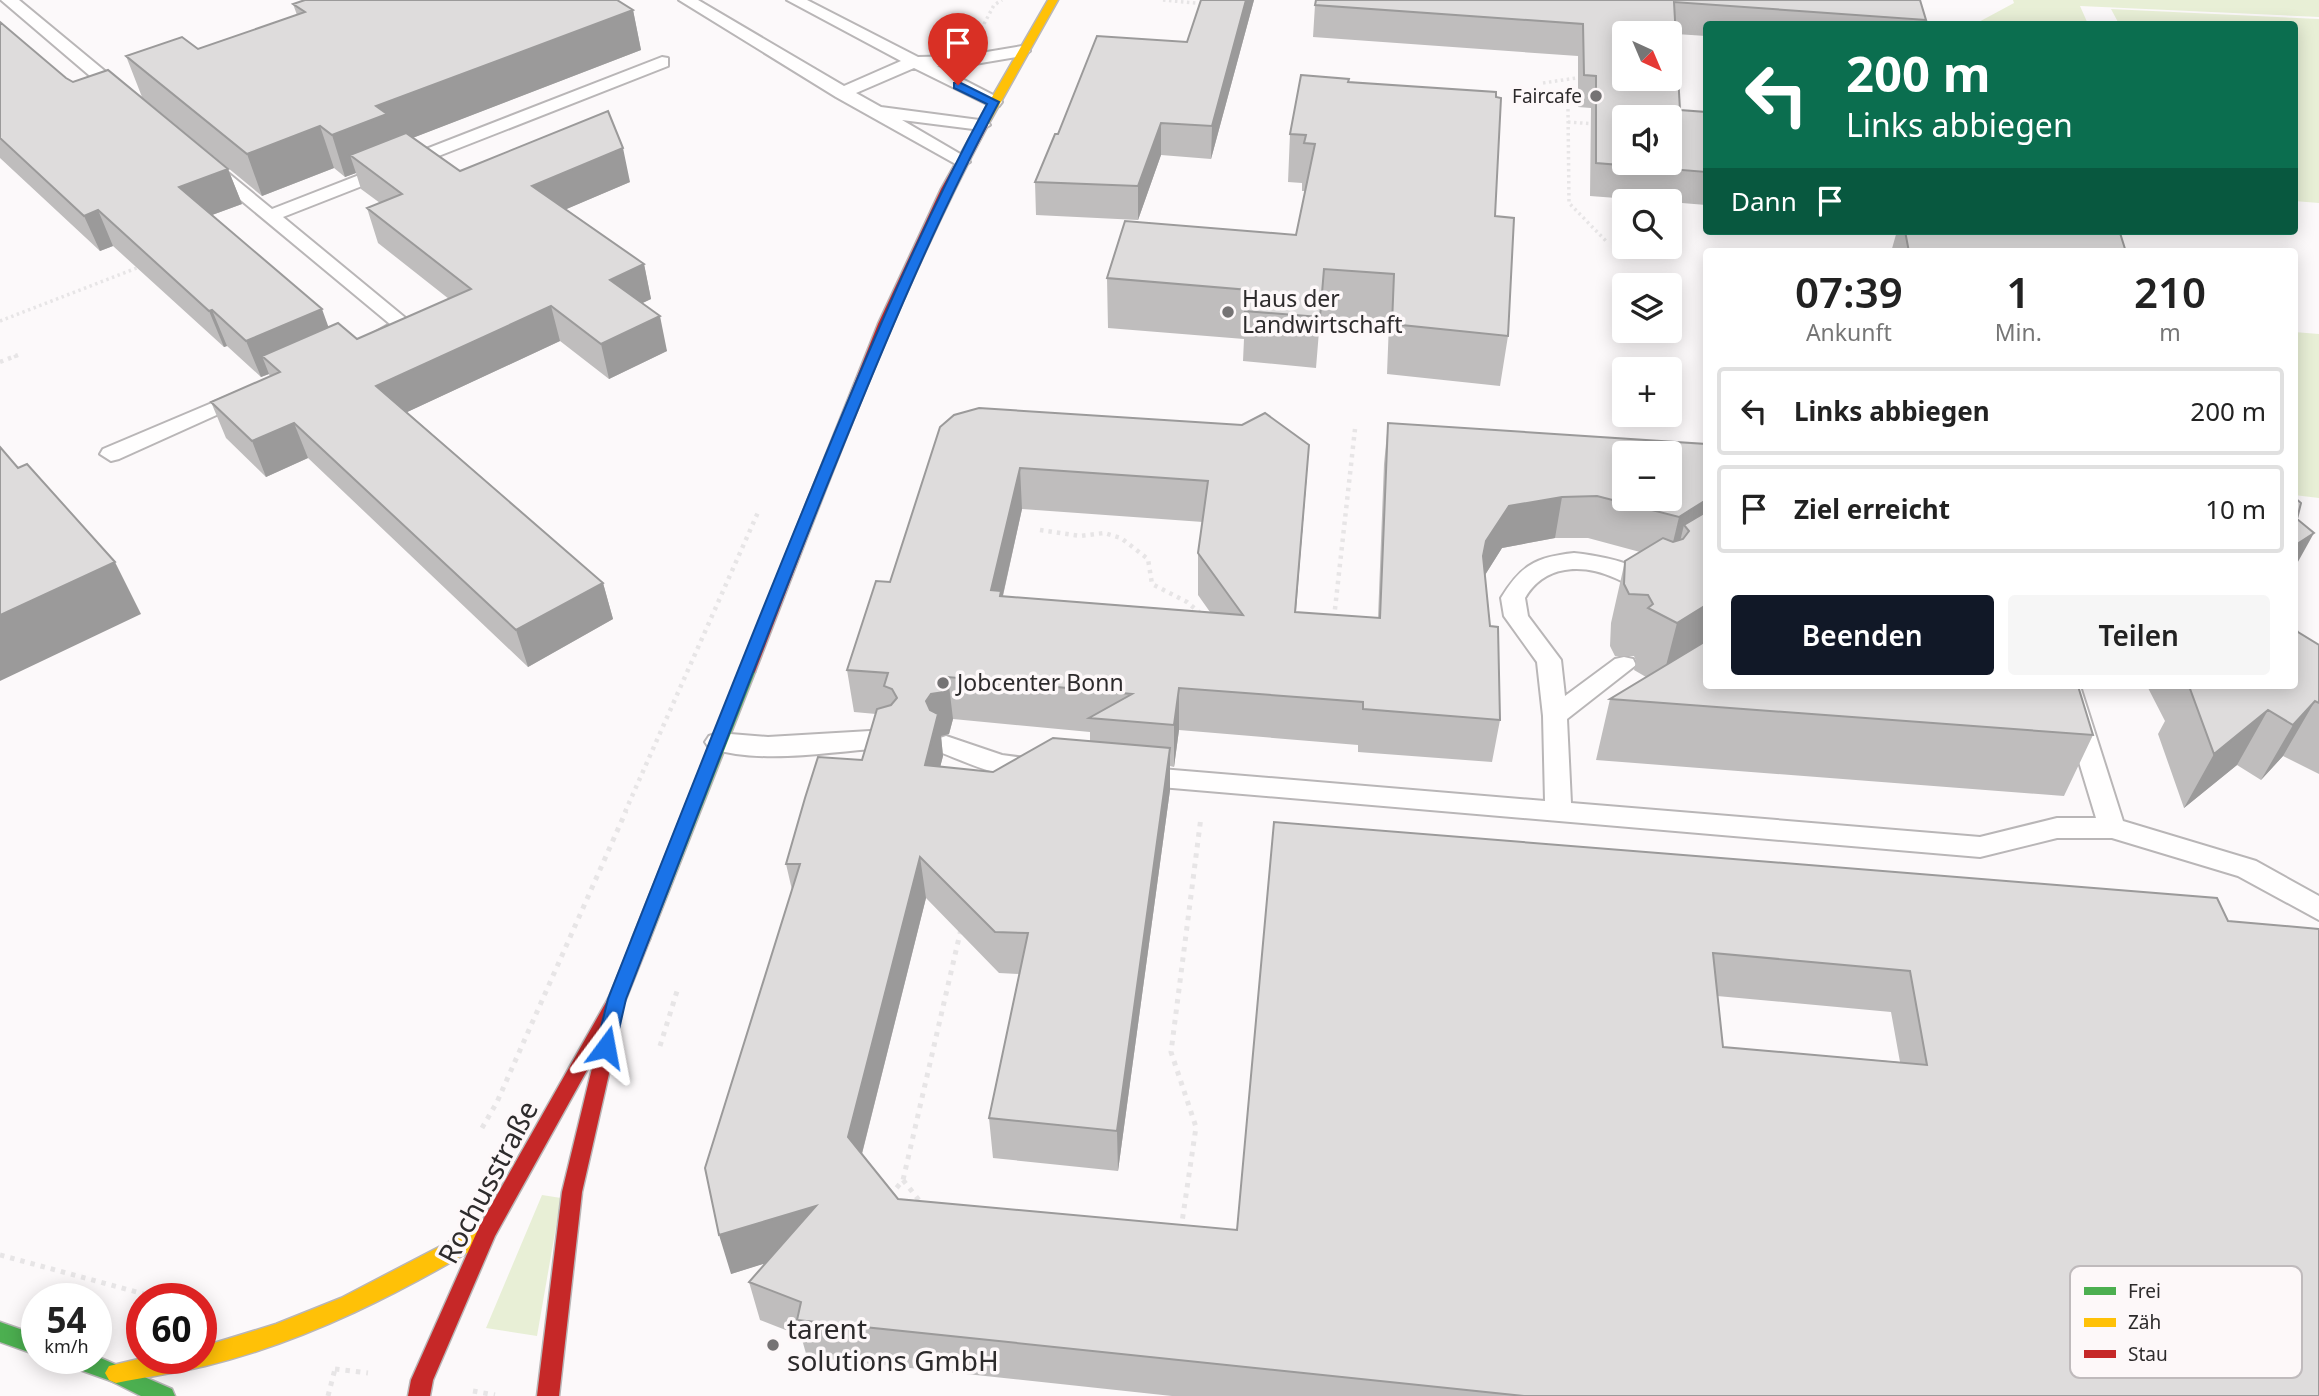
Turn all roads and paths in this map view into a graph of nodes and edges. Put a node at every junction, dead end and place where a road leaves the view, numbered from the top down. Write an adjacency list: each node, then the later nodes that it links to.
1 (9, 0): 14 (lane)
2 (687, 0): 12 (lane)
3 (794, 0): 9 (lane)
4 (1053, 0): 7 (main road, Rochusstraße)
5 (1163, 0): 6 (path)
6 (1209, 4)
7 (1022, 51): 9 (lane); 13 (main road, Rochusstraße)
8 (662, 62): 22 (lane)
9 (914, 62): 12 (lane); 13 (lane)
10 (1583, 77): 11 (path)
11 (1543, 83)
12 (842, 93): 16 (lane)
13 (993, 102): 19 (main road, Rochusstraße)
14 (136, 106)
15 (1568, 109): 17 (path)
16 (872, 110): 19 (lane); 21 (lane)
17 (1568, 122): 18 (path); 23 (path)
18 (1602, 124)
19 (981, 125): 21 (main road, Rochusstraße)
20 (198, 156): 22 (lane)
21 (961, 162): 41 (main road, Rochusstraße)
22 (270, 216): 26 (lane)
23 (1607, 242)
24 (154, 261): 25 (path)
25 (0, 321)
26 (366, 342)
27 (18, 355): 28 (path)
28 (0, 362)
29 (264, 387): 31 (lane)
30 (1355, 429): 36 (path)
31 (111, 454)
32 (764, 498): 53 (path)
33 (1040, 530): 35 (path)
34 (1659, 593): 39 (lane)
35 (1202, 615)
36 (1334, 619)
37 (1624, 665): 39 (lane)
38 (2069, 689): 47 (lane)
39 (1555, 716): 46 (lane)
40 (887, 739): 41 (lane)
41 (718, 742): 51 (main road, Rochusstraße)
42 (946, 745): 43 (lane)
43 (1068, 770)
44 (1110, 774): 45 (lane)
45 (1205, 781): 46 (lane); 58 (path)
46 (1558, 810): 47 (lane)
47 (2112, 828): 48 (lane)
48 (2319, 909)
49 (962, 925): 54 (path)
50 (683, 975): 52 (path)
51 (617, 999): 57 (main road, Rochusstraße); 71 (main road, Rochusstraße)
52 (658, 1053)
53 (477, 1138)
54 (903, 1180): 55 (path); 56 (path)
55 (888, 1198)
56 (929, 1213)
57 (487, 1231): 63 (main road); 70 (main road, Rochusstraße)
58 (1180, 1240)
59 (0, 1255): 60 (path)
60 (126, 1289)
61 (0, 1332): 62 (main road)
62 (21, 1339)
63 (217, 1353)
64 (335, 1369): 69 (path)
65 (126, 1371): 67 (main road)
66 (112, 1372): 67 (main road)
67 (116, 1373): 68 (main road)
68 (164, 1396)
69 (328, 1396)
70 (419, 1396)
71 (548, 1396)

